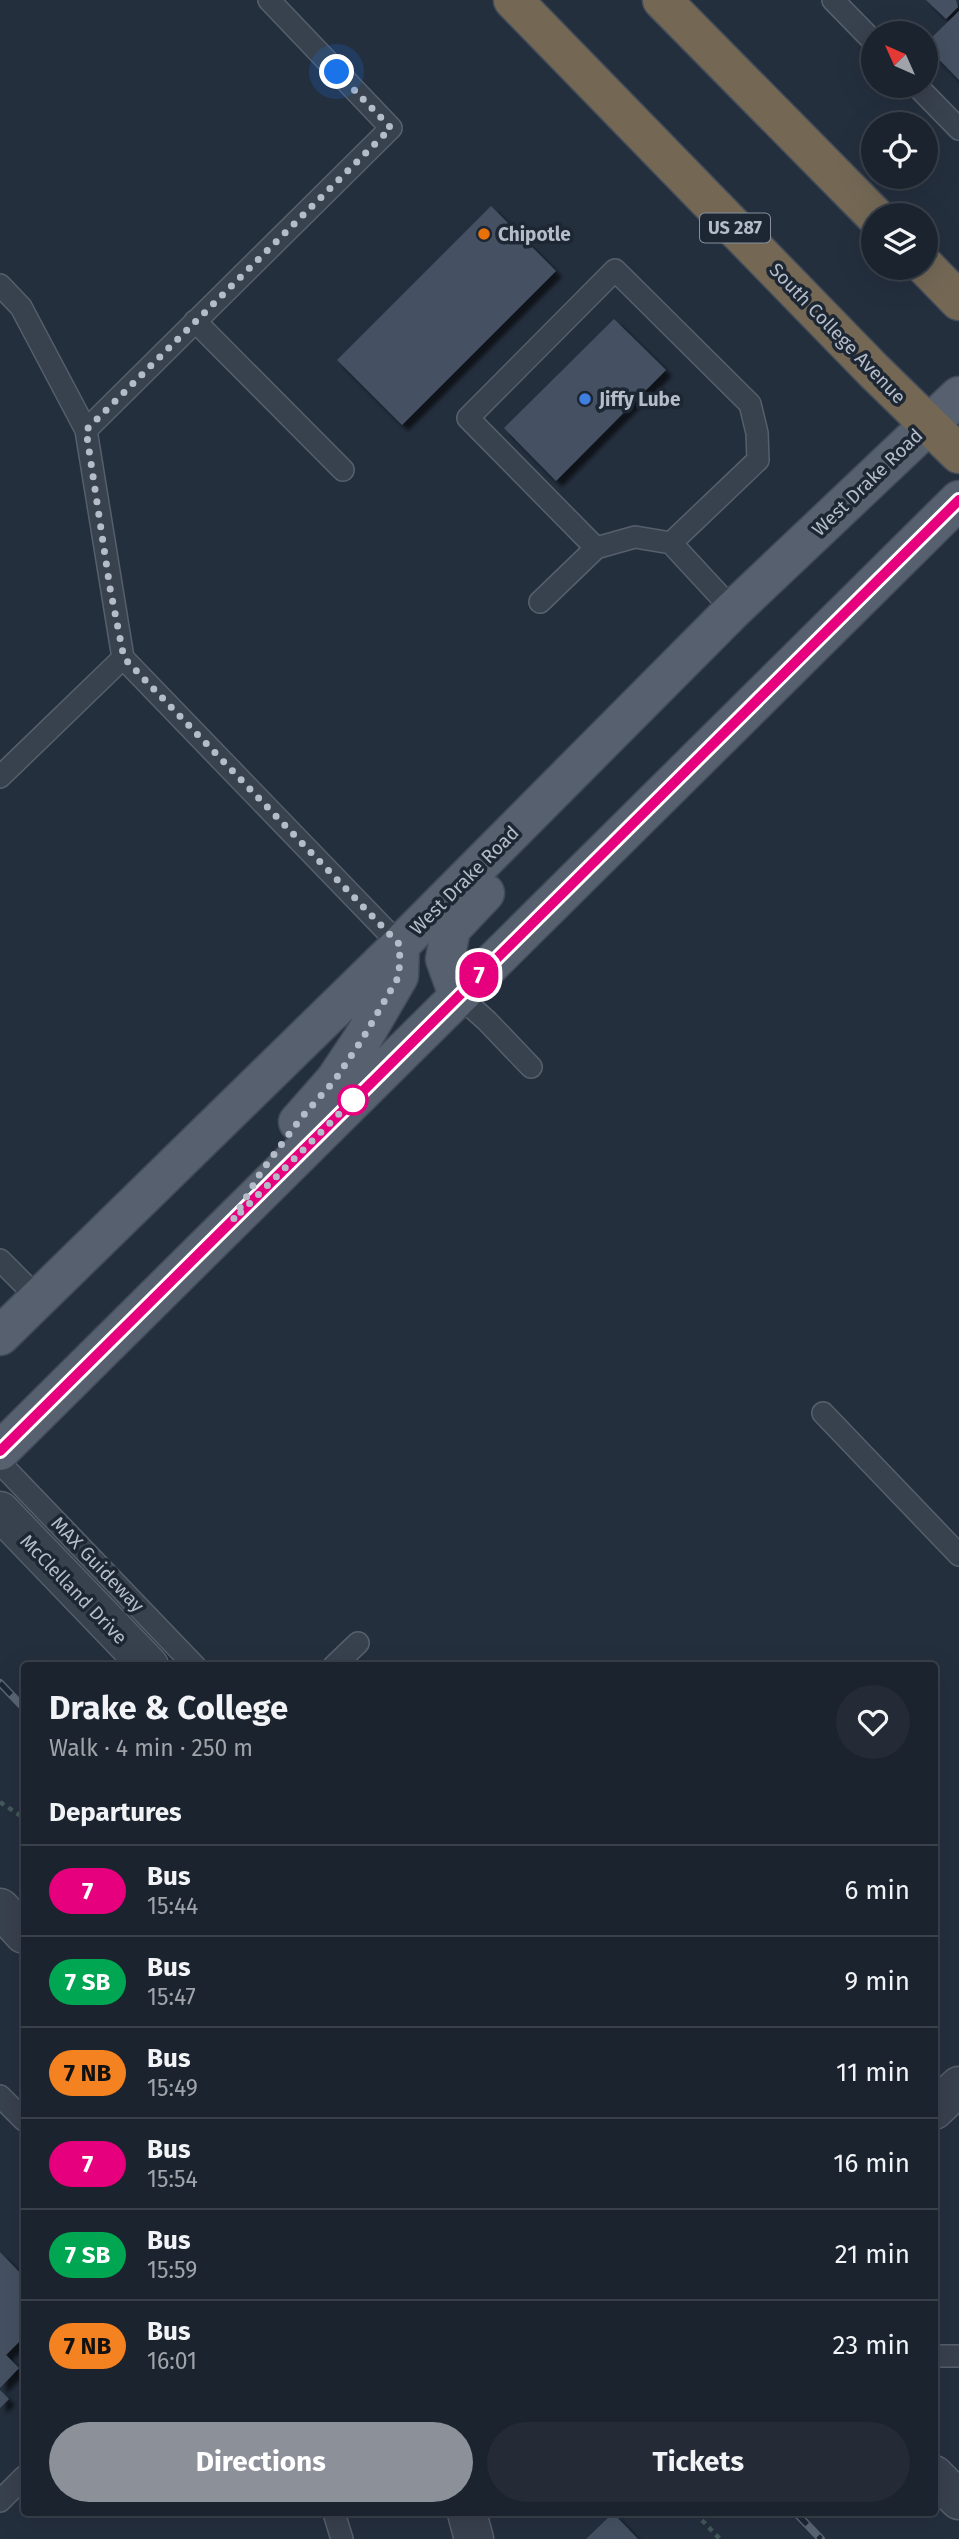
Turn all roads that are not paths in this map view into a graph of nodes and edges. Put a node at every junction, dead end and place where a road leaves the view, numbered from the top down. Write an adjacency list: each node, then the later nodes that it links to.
1 (269, 0): 12 (lane)
2 (513, 0): 14 (highway, South College Avenue / US 287)
3 (662, 0): 8 (highway)
4 (833, 0): 5 (lane)
5 (861, 29)
6 (929, 98): 7 (lane)
7 (959, 129)
8 (862, 203)
9 (938, 279): 11 (highway)
10 (0, 285): 15 (lane)
11 (959, 301)
12 (195, 321): 15 (lane); 17 (lane)
13 (959, 396): 14 (main road, West Drake Road)
14 (927, 424): 16 (highway, South College Avenue / US 287); 22 (main road, West Drake Road)
15 (86, 430): 23 (lane)
16 (959, 454)
17 (343, 470)
18 (959, 500): 27 (main road)
19 (671, 543): 20 (lane); 20 (lane); 22 (lane)
20 (596, 548): 21 (lane)
21 (540, 602)
22 (733, 610): 25 (main road, West Drake Road)
23 (124, 658): 24 (lane); 26 (lane)
24 (0, 777)
25 (562, 782): 26 (main road, West Drake Road); 27 (main road)
26 (400, 945): 29 (main road); 31 (main road, West Drake Road)
27 (458, 995): 28 (lane); 29 (main road)
28 (531, 1067)
29 (233, 1220): 34 (main road)
30 (0, 1260): 31 (lane)
31 (38, 1298): 32 (main road, West Drake Road)
32 (0, 1336)
33 (823, 1413): 37 (lane)
34 (0, 1451)
35 (0, 1463): 40 (lane, MAX Guideway)
36 (0, 1511): 39 (street, McClelland Drive)
37 (959, 1555)
38 (358, 1643): 41 (lane)
39 (145, 1662)
40 (191, 1662)
41 (338, 1662)
42 (0, 1908): 43 (street)
43 (21, 1931)
44 (959, 2086): 46 (street)
45 (0, 2096): 47 (lane)
46 (938, 2106)
47 (21, 2117)
48 (938, 2356): 49 (lane)
49 (959, 2356)
50 (938, 2479): 52 (street)
51 (21, 2480): 53 (lane)
52 (959, 2500)
53 (0, 2501)
54 (335, 2516): 56 (lane)
55 (468, 2516): 57 (street)
56 (342, 2539)
57 (474, 2539)

